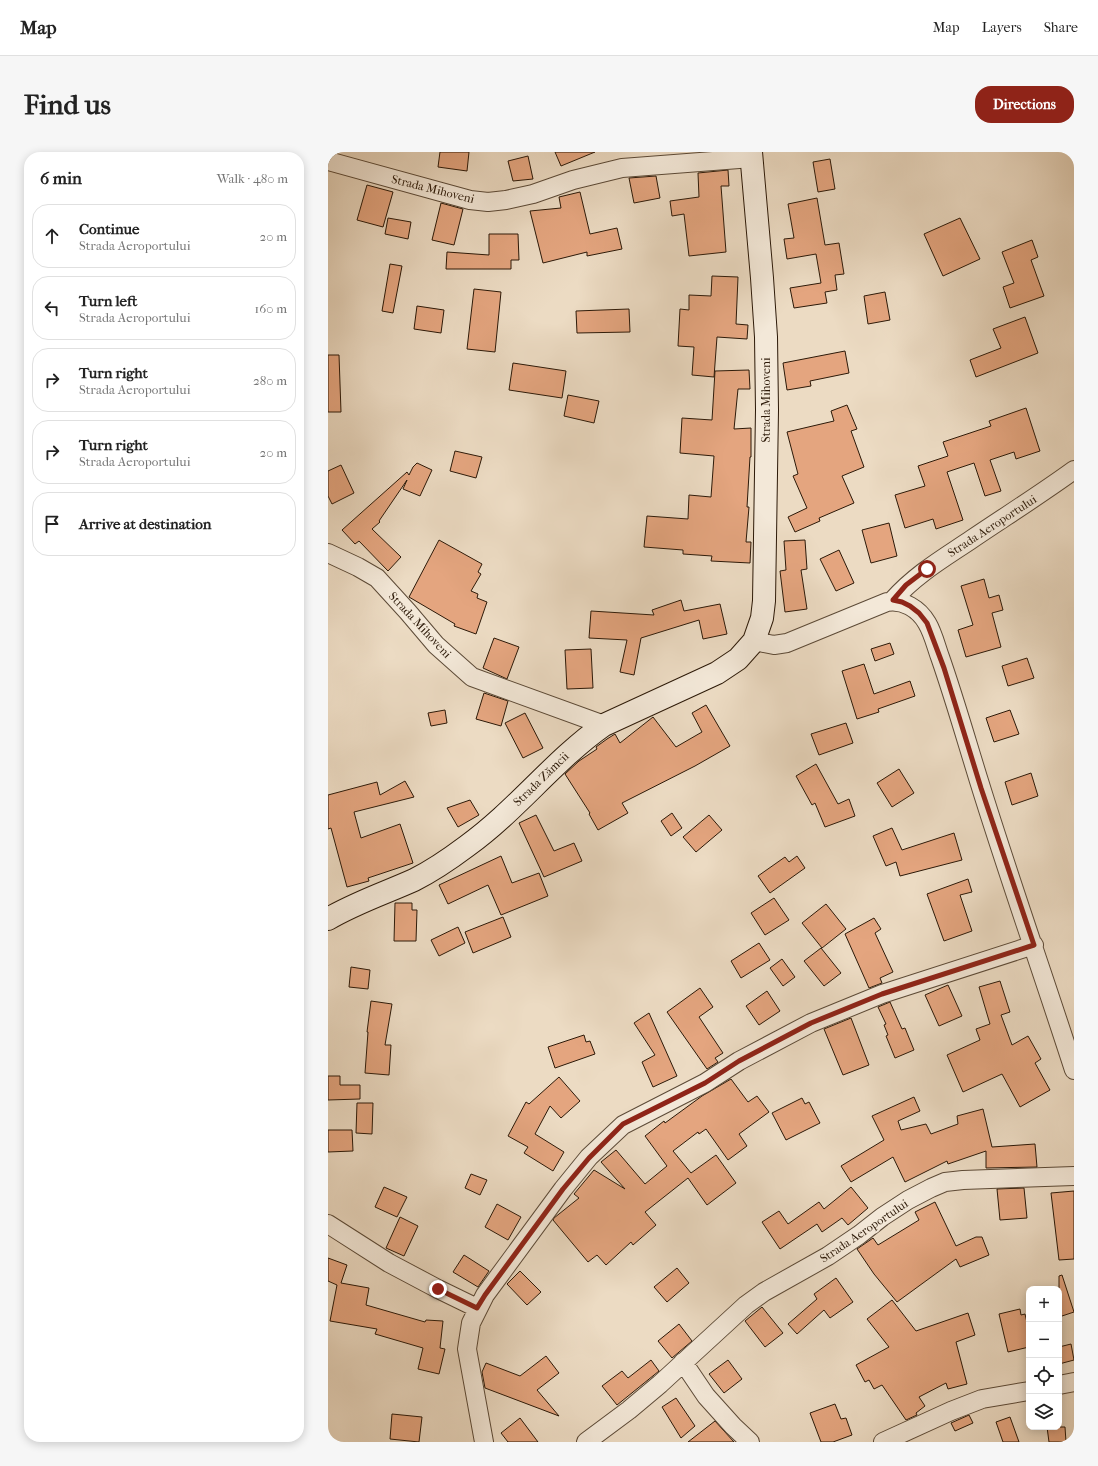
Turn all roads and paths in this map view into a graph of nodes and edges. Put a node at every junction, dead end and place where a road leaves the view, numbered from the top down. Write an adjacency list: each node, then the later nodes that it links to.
1 (751, 155): 2 (street, Strada Mihoveni); 6 (main road, Strada Mihoveni)
2 (328, 161)
3 (1074, 470): 5 (street, Strada Aeroportului)
4 (328, 553): 7 (street, Strada Mihoveni)
5 (893, 600): 6 (street); 9 (street)
6 (754, 641): 7 (main road, Strada Zămcii)
7 (604, 725): 8 (main road, Strada Zămcii)
8 (328, 919)
9 (1034, 945): 10 (street); 13 (street)
10 (1074, 1070)
11 (1074, 1176): 14 (street, Strada Aeroportului)
12 (328, 1224): 13 (street)
13 (477, 1308): 18 (street)
14 (683, 1362): 19 (street, Strada Aeroportului); 20 (street)
15 (1074, 1382): 16 (street)
16 (1062, 1384)
17 (1026, 1392): 21 (street)
18 (484, 1442)
19 (586, 1442)
20 (750, 1442)
21 (883, 1442)

